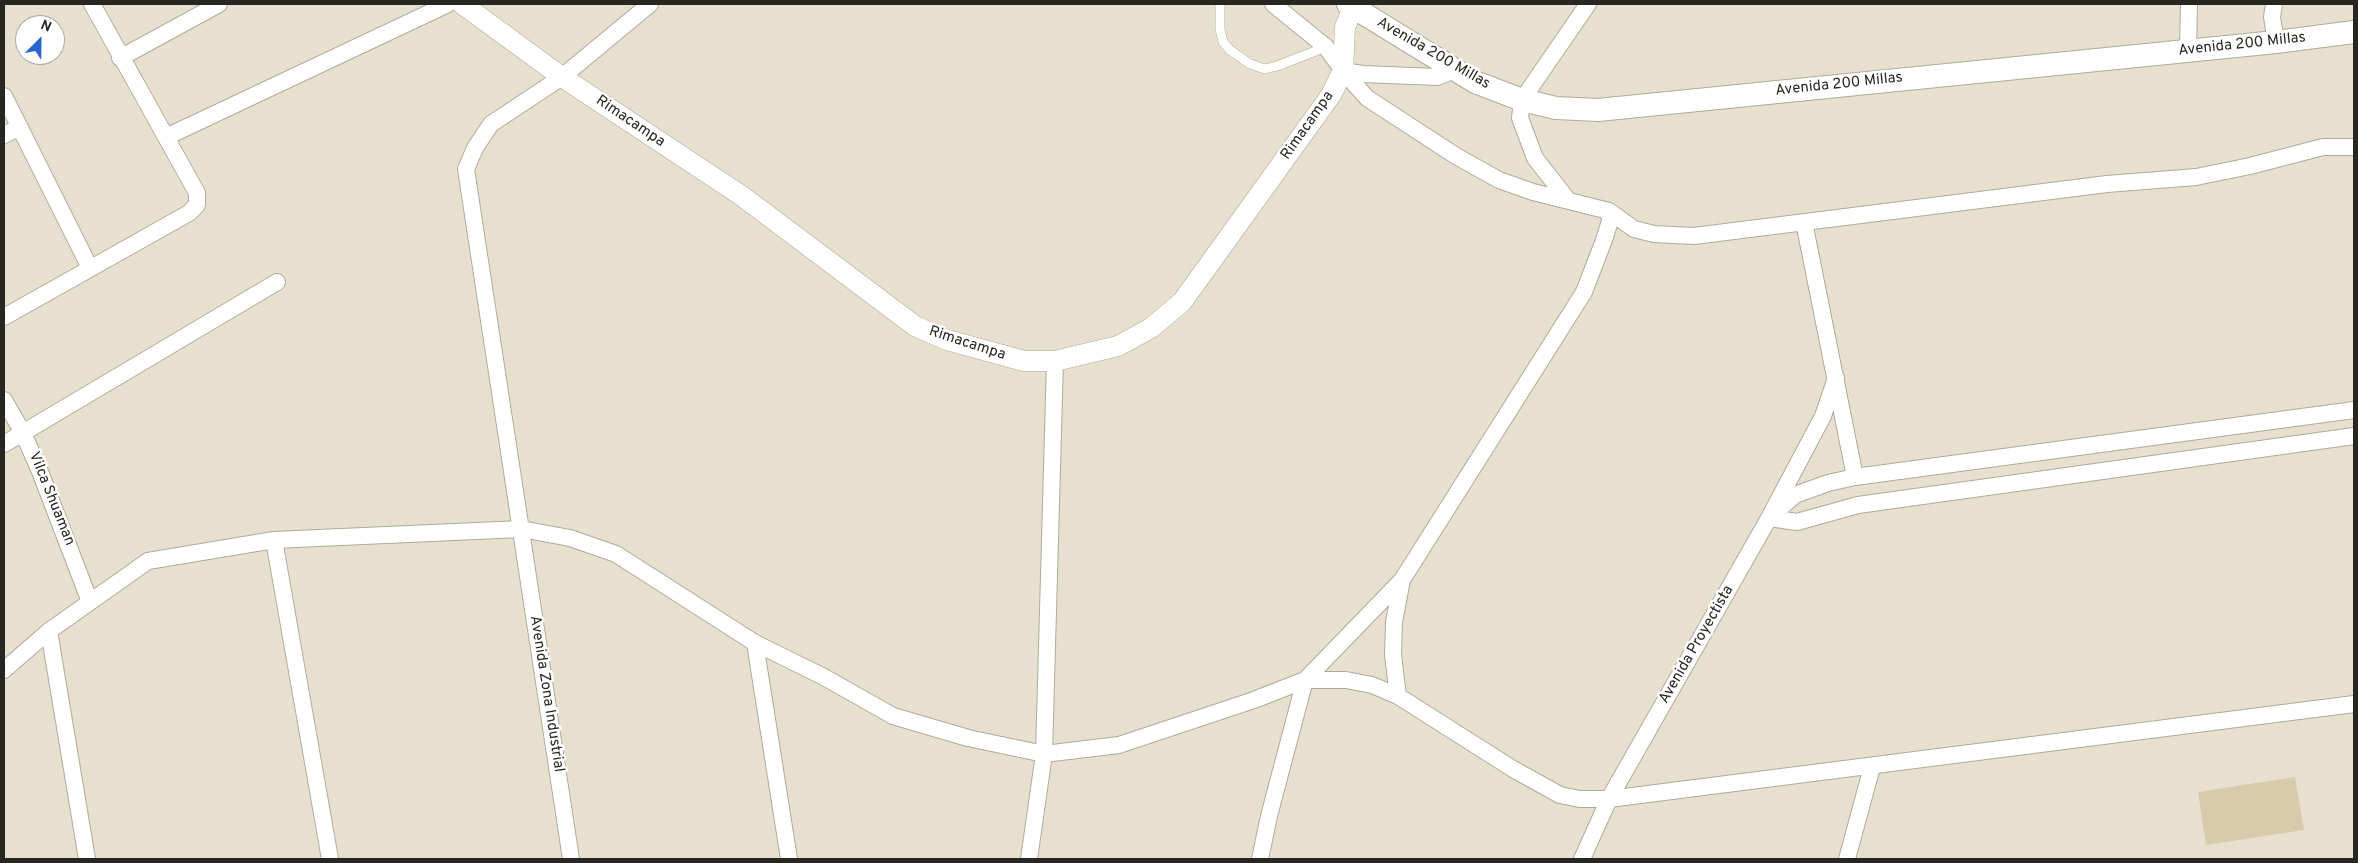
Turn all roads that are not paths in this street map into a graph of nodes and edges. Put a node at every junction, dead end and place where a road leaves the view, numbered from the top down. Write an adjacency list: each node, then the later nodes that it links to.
1 (92, 4): 16 (street)
2 (219, 4): 16 (street)
3 (448, 4): 24 (street)
4 (462, 4): 19 (street, Rimacampa)
5 (650, 4): 19 (street, Avenida Zona Industrial)
6 (1220, 4): 14 (lane)
7 (1273, 4): 14 (street)
8 (1588, 4): 21 (street)
9 (2189, 4): 15 (street)
10 (2274, 4): 13 (street)
11 (1352, 5): 17 (main road, Avenida 200 Millas); 18 (street, Rimacampa)
12 (2354, 32): 13 (main road, Avenida 200 Millas)
13 (2276, 42): 15 (main road, Avenida 200 Millas)
14 (1326, 47): 18 (street)
15 (2188, 50): 21 (main road, Avenida 200 Millas)
16 (120, 58): 24 (street)
17 (1454, 70): 18 (street); 21 (main road, Avenida 200 Millas)
18 (1343, 71): 26 (street); 32 (street, Rimacampa)
19 (562, 77): 32 (street, Rimacampa); 41 (street, Avenida Zona Industrial)
20 (4, 96): 22 (street)
21 (1522, 100): 26 (street)
22 (20, 127): 23 (street); 29 (street)
23 (4, 135)
24 (166, 137): 29 (street)
25 (2354, 147): 28 (street)
26 (1567, 199): 27 (street)
27 (1609, 211): 28 (street); 43 (street)
28 (1804, 222): 33 (street)
29 (90, 268): 31 (street)
30 (277, 282): 36 (street)
31 (4, 318)
32 (1054, 361): 51 (street)
33 (1836, 378): 39 (street); 40 (street)
34 (4, 400): 36 (street, Vilca Shuaman)
35 (2354, 410): 39 (street, Avenida Proyectista)
36 (23, 433): 38 (street); 44 (street, Vilca Shuaman)
37 (2354, 436): 40 (street)
38 (4, 444)
39 (1855, 477): 40 (street, Avenida Proyectista)
40 (1769, 518): 53 (street, Avenida Proyectista)
41 (521, 528): 42 (street); 46 (street); 56 (street, Avenida Zona Industrial)
42 (274, 540): 44 (street); 55 (street)
43 (1402, 580): 48 (street); 49 (street)
44 (90, 602): 45 (street)
45 (49, 632): 47 (street); 54 (street)
46 (755, 643): 51 (street); 57 (street)
47 (5, 666)
48 (1305, 680): 49 (street); 51 (street); 59 (street)
49 (1398, 696): 53 (street)
50 (2354, 704): 52 (street)
51 (1044, 754): 58 (street)
52 (1872, 767): 53 (street); 61 (street)
53 (1609, 799): 60 (street, Avenida Proyectista)
54 (87, 859)
55 (330, 859)
56 (571, 859)
57 (789, 859)
58 (1029, 859)
59 (1260, 859)
60 (1582, 859)
61 (1847, 859)

